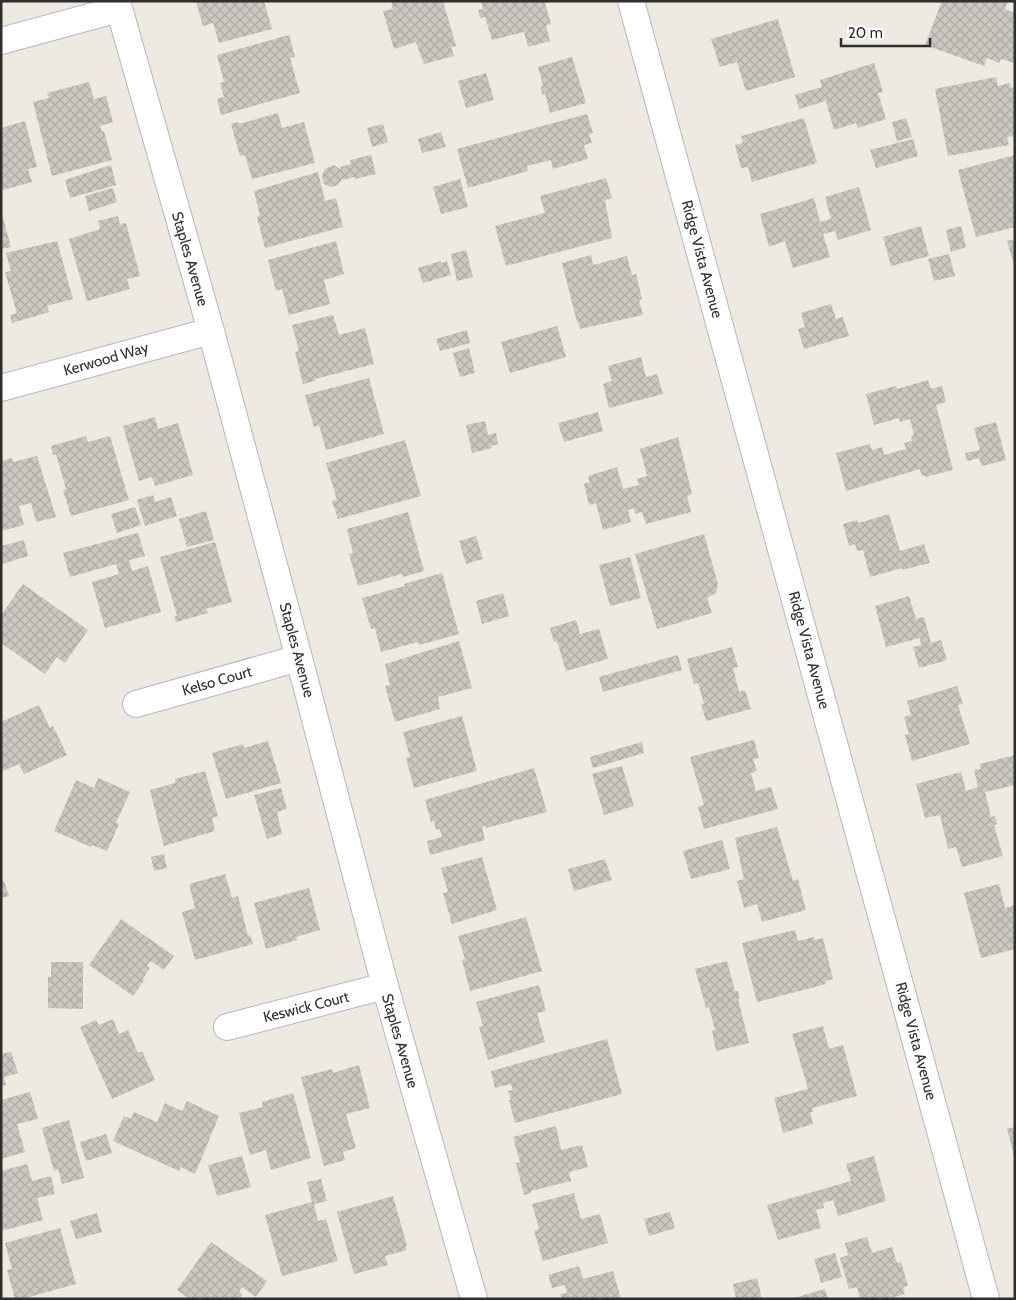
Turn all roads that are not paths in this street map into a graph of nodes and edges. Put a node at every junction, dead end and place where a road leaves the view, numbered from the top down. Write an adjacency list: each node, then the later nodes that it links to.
1 (631, 1): 11 (street, Ridge Vista Avenue)
2 (118, 5): 3 (street); 4 (street, Staples Avenue)
3 (1, 41)
4 (211, 331): 5 (street, Kerwood Way); 6 (street, Staples Avenue)
5 (1, 388)
6 (299, 658): 7 (street, Kelso Court); 8 (street, Staples Avenue)
7 (136, 704)
8 (385, 986): 9 (street, Keswick Court); 10 (street, Staples Avenue)
9 (227, 1027)
10 (474, 1299)
11 (986, 1299)

